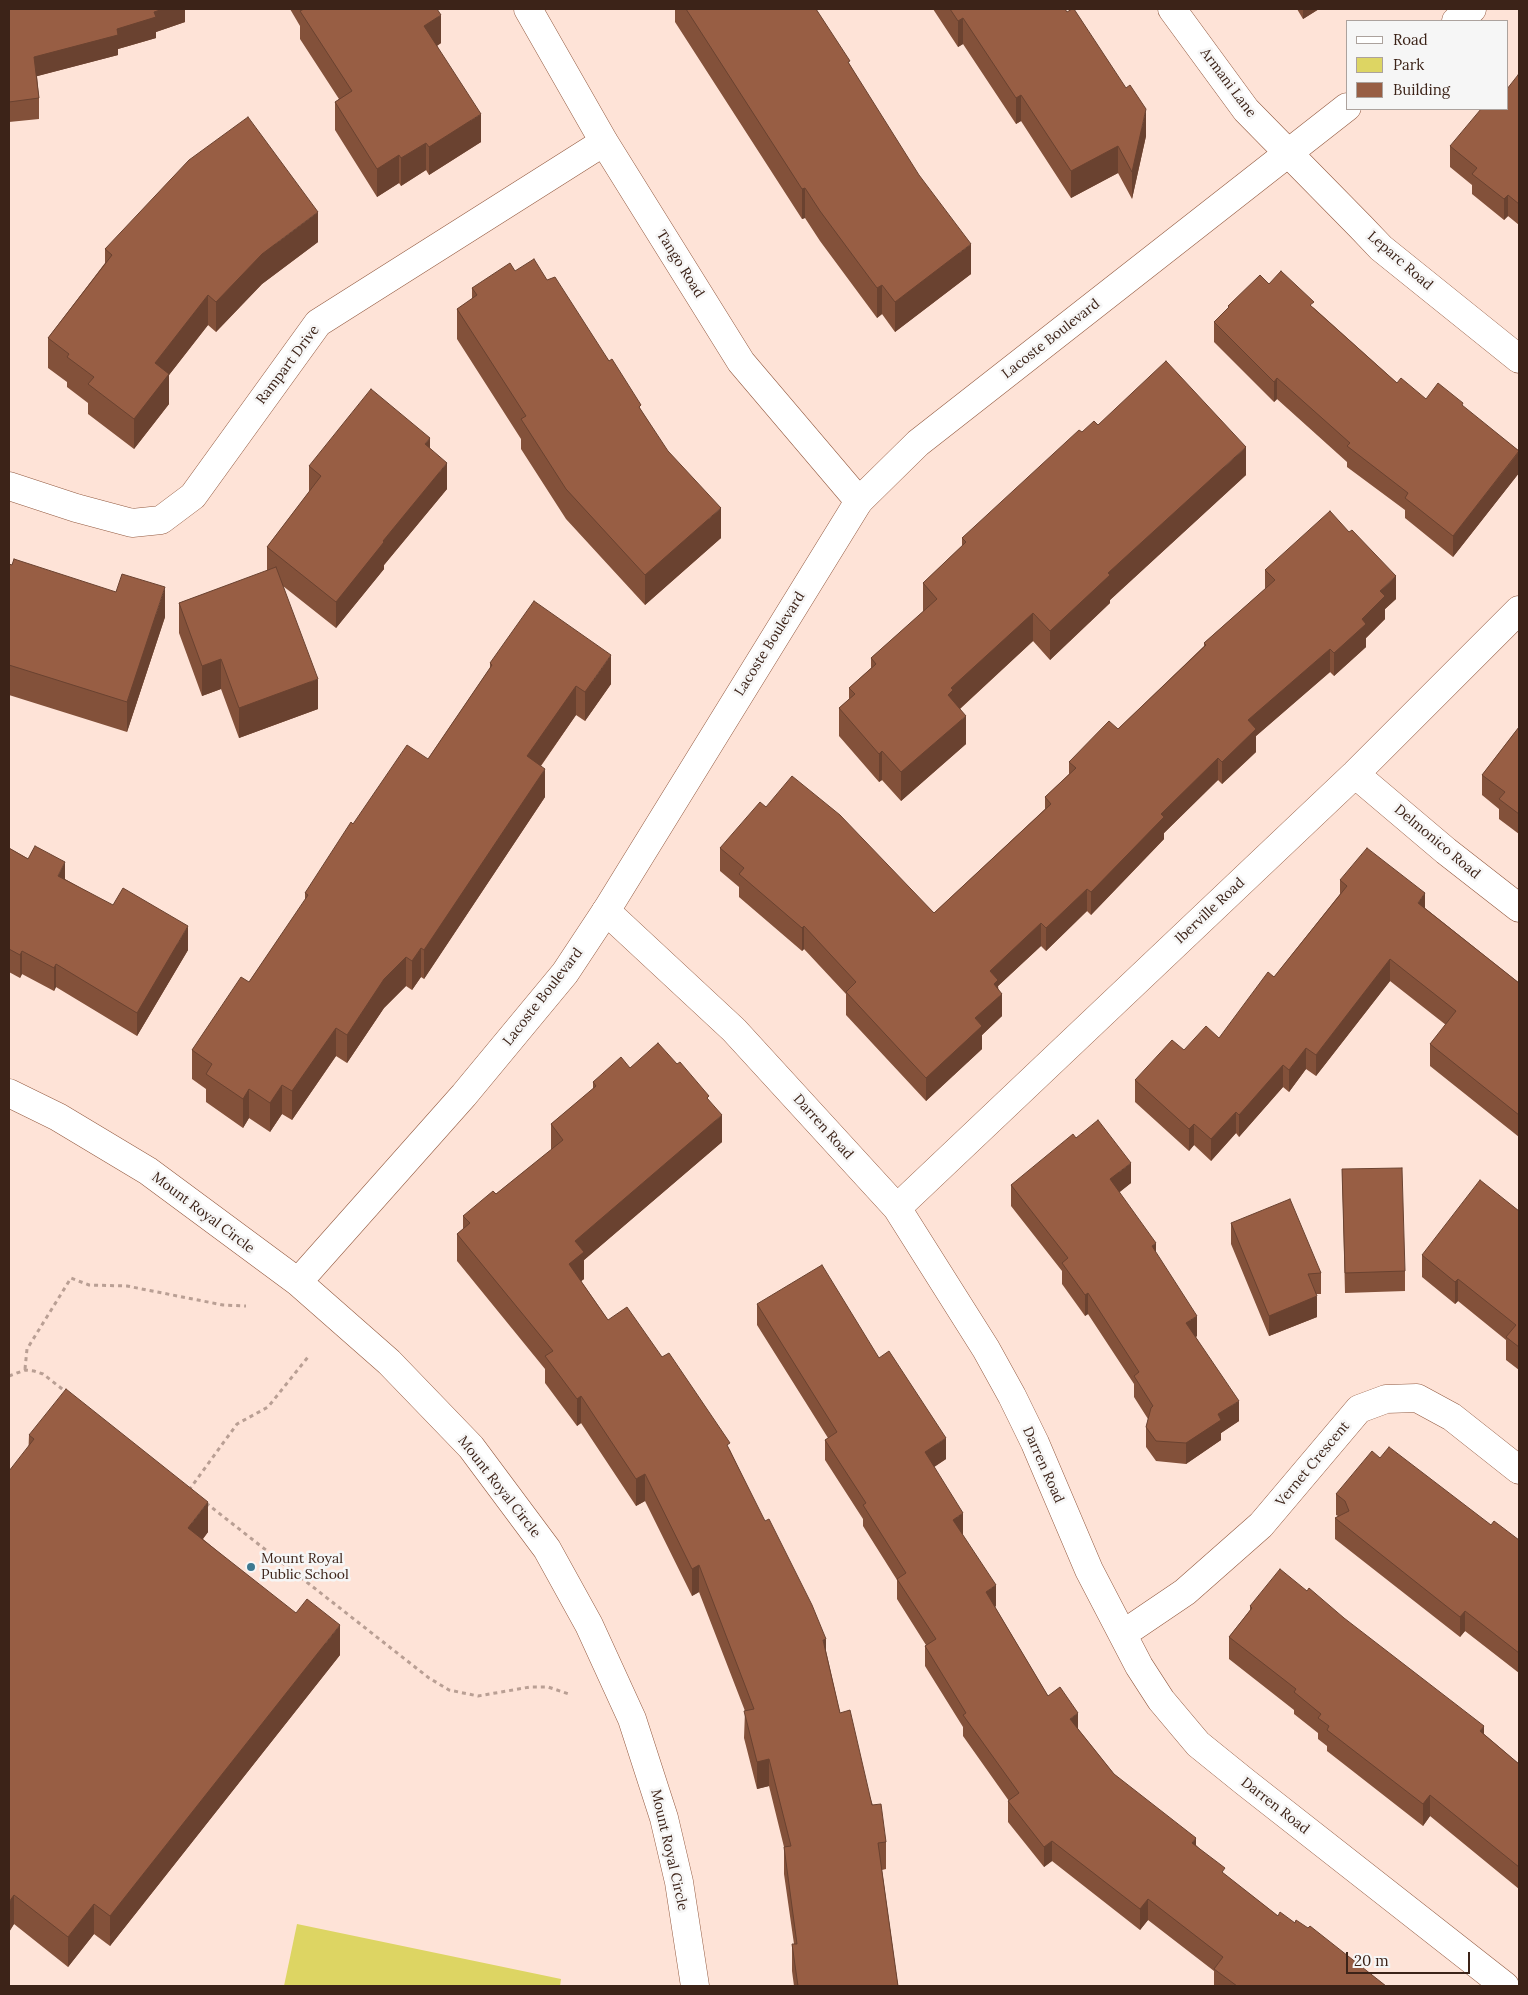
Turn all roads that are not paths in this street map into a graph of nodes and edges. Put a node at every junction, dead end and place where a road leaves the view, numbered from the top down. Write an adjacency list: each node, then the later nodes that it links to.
1 (528, 9): 6 (street, Tango Road)
2 (1172, 9): 7 (street, Armani Lane)
3 (1472, 9): 4 (street)
4 (1457, 20)
5 (1346, 108): 7 (street, Lacoste Boulevard)
6 (604, 142): 9 (street, Rampart Drive); 10 (street, Tango Road)
7 (1288, 153): 8 (street, Leparc Road); 10 (street, Lacoste Boulevard)
8 (1519, 359)
9 (9, 486)
10 (859, 500): 14 (street, Lacoste Boulevard)
11 (1519, 610): 12 (street, Iberville Road)
12 (1355, 774): 13 (street, Delmonico Road); 16 (street, Iberville Road)
13 (1519, 908)
14 (606, 911): 16 (street, Darren Road); 17 (street, Lacoste Boulevard)
15 (9, 1093): 17 (street, Mount Royal Circle)
16 (897, 1208): 19 (street, Darren Road)
17 (298, 1282): 20 (street, Mount Royal Circle)
18 (1519, 1470): 19 (street, Vernet Crescent)
19 (1123, 1634): 21 (street, Darren Road)
20 (695, 1986)
21 (1506, 1986)

